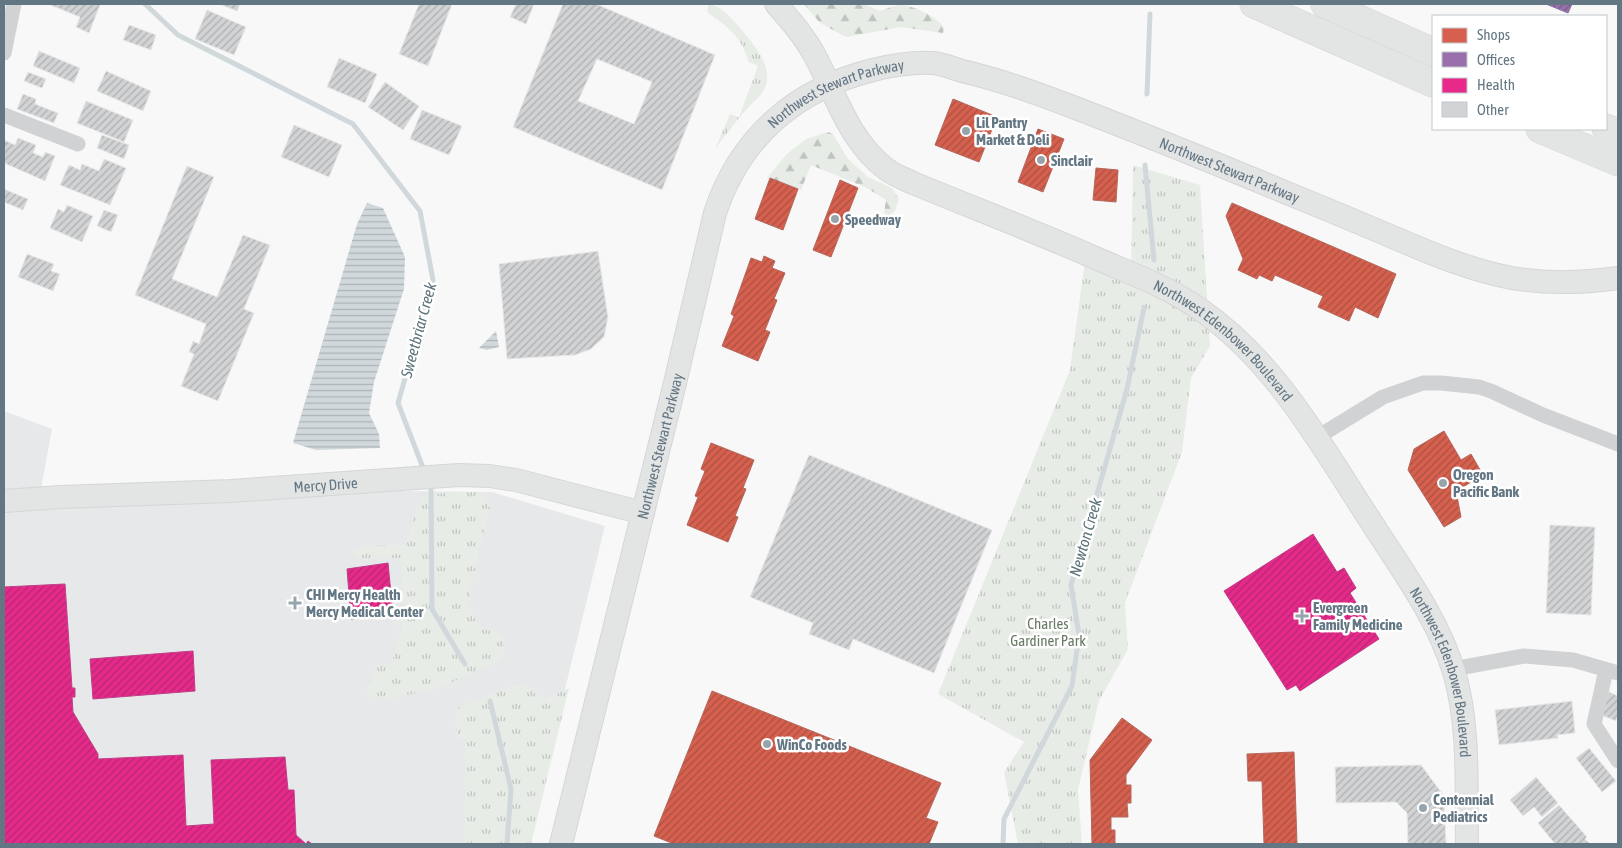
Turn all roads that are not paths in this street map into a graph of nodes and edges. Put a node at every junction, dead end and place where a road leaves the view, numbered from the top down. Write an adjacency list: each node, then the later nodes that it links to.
1 (776, 4): 8 (main road, Northwest Edenbower Boulevard)
2 (1254, 4): 7 (highway)
3 (1325, 4): 5 (highway)
4 (10, 6): 6 (street)
5 (1432, 52)
6 (4, 53)
7 (1432, 83)
8 (830, 85): 13 (main road, Northwest Stewart Parkway); 14 (main road, Northwest Edenbower Boulevard); 17 (main road, Northwest Stewart Parkway)
9 (4, 115): 11 (street)
10 (1542, 130): 12 (highway)
11 (78, 144)
12 (1618, 162)
13 (1618, 278)
14 (1316, 438): 15 (street); 18 (main road, Northwest Edenbower Boulevard)
15 (1618, 444)
16 (4, 501): 17 (main road, Mercy Drive)
17 (643, 513): 21 (main road, Northwest Stewart Parkway)
18 (1453, 669): 19 (street); 22 (main road, Northwest Edenbower Boulevard)
19 (1612, 672): 20 (street)
20 (1618, 762)
21 (561, 844)
22 (1467, 844)

